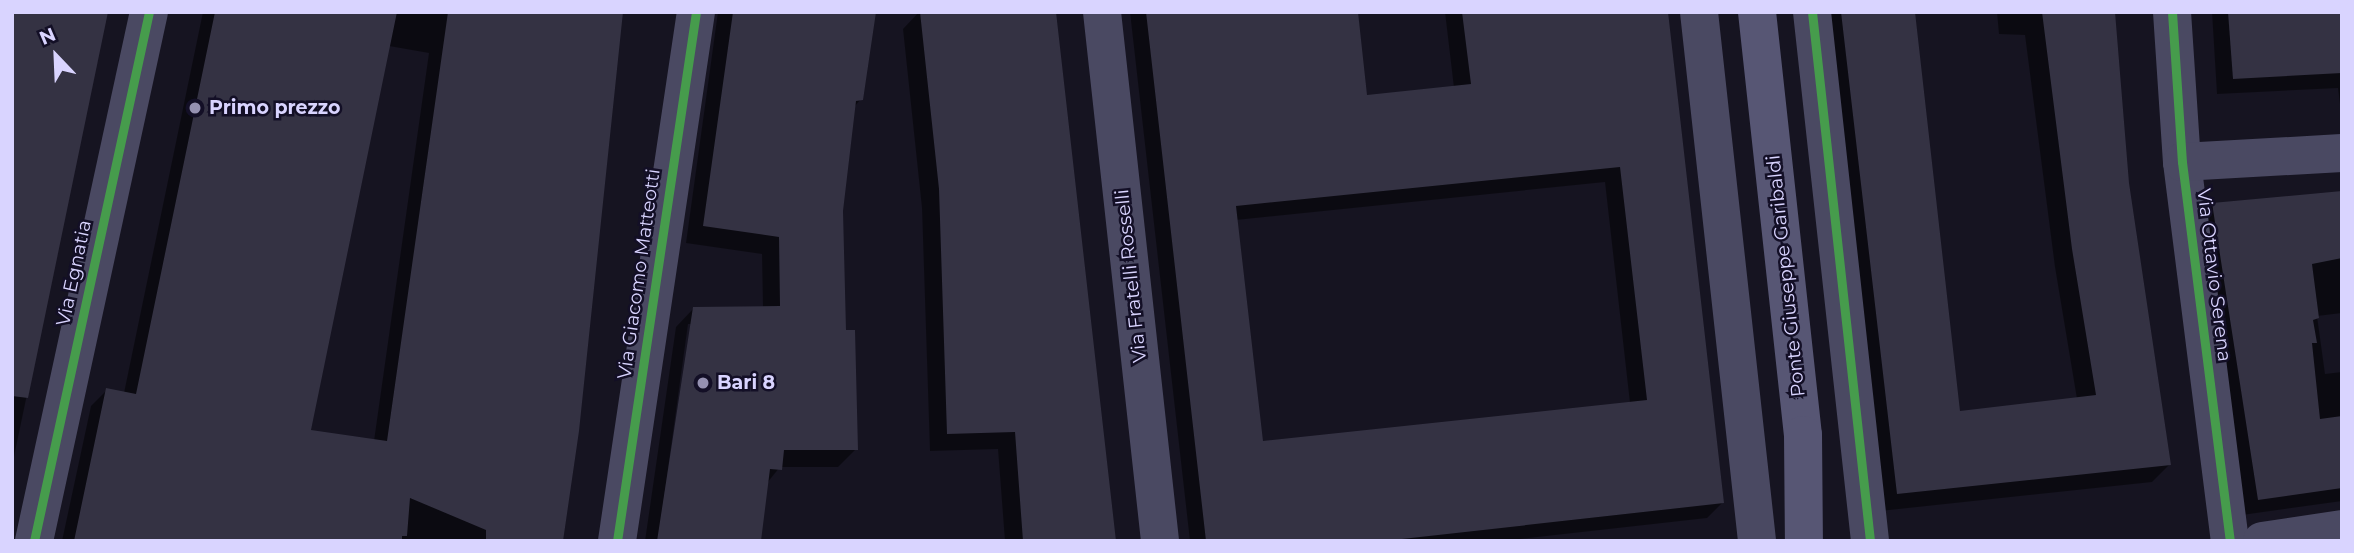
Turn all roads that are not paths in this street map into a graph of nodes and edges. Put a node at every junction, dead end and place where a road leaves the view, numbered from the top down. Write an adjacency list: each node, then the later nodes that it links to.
1 (149, 12): 11 (street, Via Egnatia)
2 (696, 12): 12 (street, Via Giacomo Matteotti)
3 (1102, 12): 13 (street, Via Fratelli Rosselli)
4 (1699, 12): 14 (street)
5 (1757, 12): 15 (main road, Ponte Giuseppe Garibaldi)
6 (1812, 12): 16 (street)
7 (2172, 12): 9 (street, Via Ottavio Serena)
8 (2342, 153): 9 (street)
9 (2182, 162): 17 (street, Via Ottavio Serena)
10 (2342, 529): 18 (street)
11 (34, 541)
12 (617, 541)
13 (1160, 541)
14 (1757, 541)
15 (1804, 541)
16 (1870, 541)
17 (2230, 541)
18 (2262, 541)

